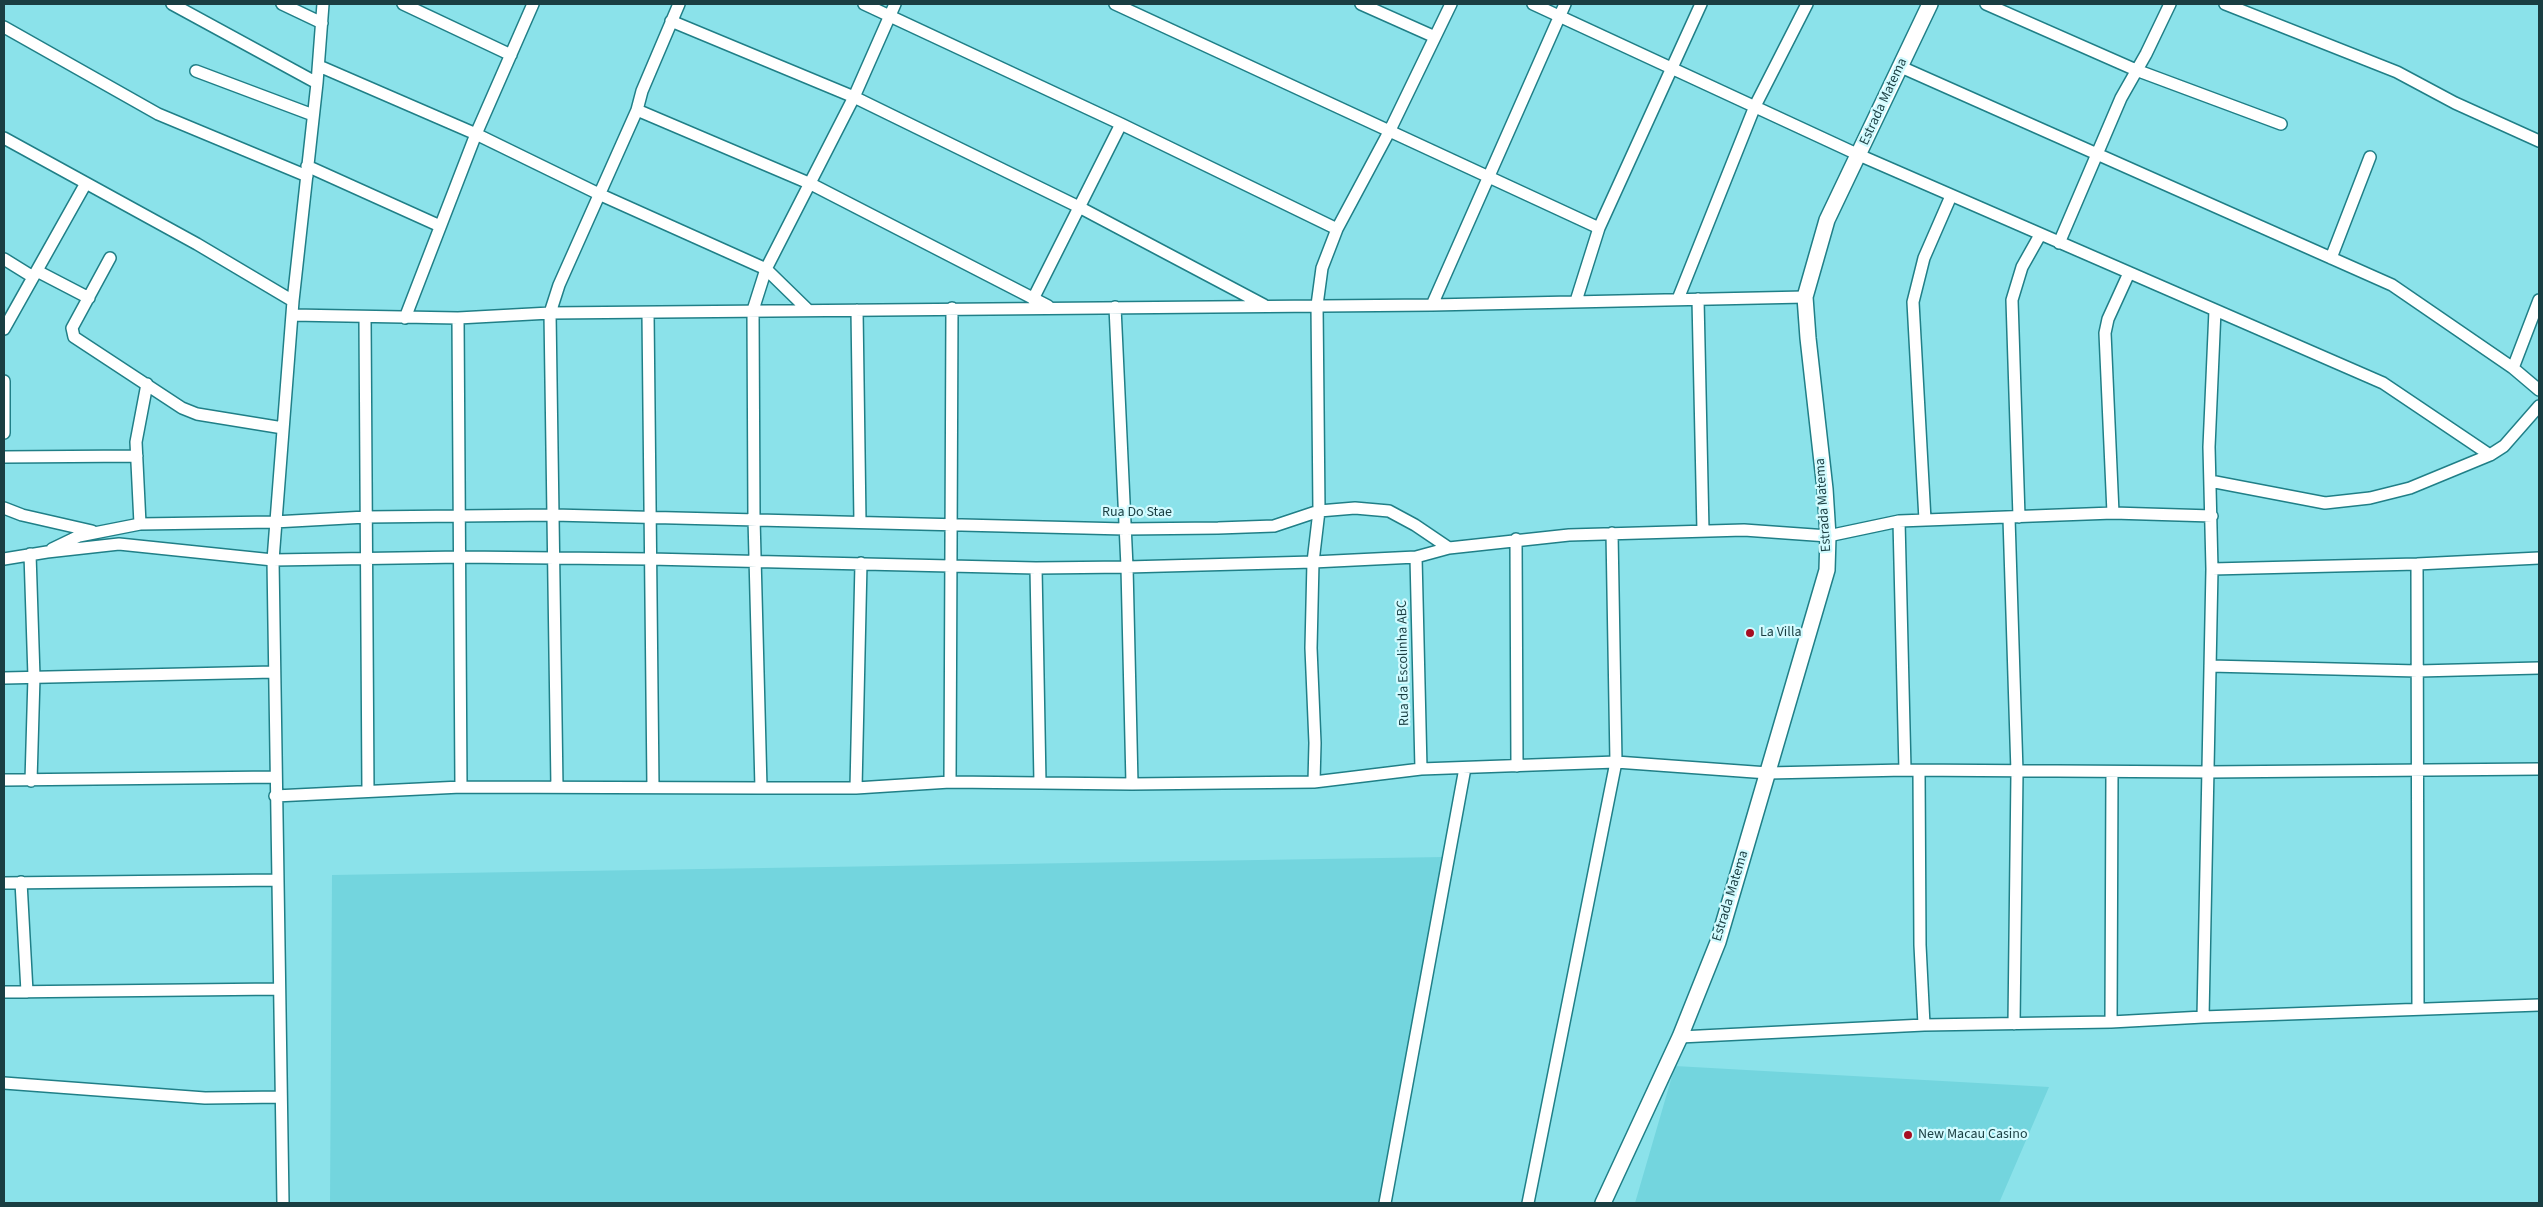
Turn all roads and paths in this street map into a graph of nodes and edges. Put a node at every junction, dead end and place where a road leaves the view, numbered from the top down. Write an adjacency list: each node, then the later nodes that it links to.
1 (172, 4): 32 (street)
2 (282, 4): 23 (street)
3 (323, 4): 23 (street)
4 (402, 4): 26 (street)
5 (533, 4): 26 (street)
6 (679, 4): 22 (street)
7 (864, 4): 20 (street)
8 (895, 4): 20 (street)
9 (1115, 4): 39 (street)
10 (1361, 4): 25 (street)
11 (1451, 4): 25 (street)
12 (1533, 4): 21 (street)
13 (1565, 4): 21 (street)
14 (1702, 4): 29 (street)
15 (1808, 4): 34 (street)
16 (1930, 4): 28 (street, Estrada Matema)
17 (1986, 4): 30 (street)
18 (2170, 4): 30 (street)
19 (2225, 4): 42 (street)
20 (890, 16): 33 (street); 37 (street)
21 (1559, 17): 29 (street); 47 (street)
22 (671, 21): 33 (street); 35 (street)
23 (322, 23): 27 (street)
24 (4, 26): 46 (street)
25 (1435, 37): 39 (street)
26 (511, 55): 40 (street)
27 (319, 66): 32 (street); 40 (street)
28 (1901, 67): 43 (street); 44 (street, Estrada Matema)
29 (1672, 68): 34 (street); 54 (street)
30 (2136, 70): 38 (street); 43 (street)
31 (196, 71): 36 (street)
32 (317, 83): 36 (street)
33 (854, 97): 49 (street); 52 (street)
34 (1755, 106): 44 (street); 67 (street)
35 (637, 110): 49 (street); 50 (street)
36 (313, 115): 46 (street)
37 (1121, 124): 52 (street); 55 (street)
38 (2281, 124)
39 (1390, 130): 47 (street); 55 (street)
40 (476, 134): 50 (street); 53 (street)
41 (4, 138): 48 (street)
42 (2539, 140)
43 (2096, 154): 57 (street); 59 (street)
44 (1859, 155): 51 (street); 64 (street, Estrada Matema)
45 (2370, 157): 59 (street)
46 (307, 171): 53 (street); 70 (street)
47 (1488, 176): 54 (street); 73 (street)
48 (86, 183): 63 (street); 70 (street)
49 (811, 184): 61 (street); 66 (street)
50 (601, 195): 61 (street); 82 (street)
51 (1951, 196): 56 (street); 112 (street)
52 (1079, 207): 66 (street); 74 (street)
53 (440, 226): 86 (street)
54 (1599, 228): 71 (street)
55 (1337, 229): 72 (street)
56 (2040, 235): 57 (street); 109 (street)
57 (2058, 243): 62 (street)
58 (110, 258): 65 (street)
59 (2331, 258): 89 (street)
60 (4, 259): 63 (street)
61 (766, 269): 78 (street); 79 (street)
62 (2128, 273): 81 (street); 102 (street)
63 (35, 274): 65 (street); 88 (street)
64 (1805, 297): 68 (street); 122 (street, Estrada Matema)
65 (89, 298): 91 (street)
66 (1033, 299): 75 (street)
67 (1678, 299): 68 (street); 71 (street)
68 (1698, 299): 119 (street)
69 (2539, 300): 89 (street)
70 (293, 301): 84 (street)
71 (1576, 301): 73 (street)
72 (1317, 305): 73 (street); 74 (street); 101 (street)
73 (1432, 305)
74 (1266, 306): 76 (street)
75 (1049, 307): 76 (street); 77 (street)
76 (1115, 307): 118 (street)
77 (952, 308): 80 (street); 117 (street)
78 (753, 310): 79 (street); 83 (street); 111 (street)
79 (808, 310): 80 (street)
80 (857, 310): 115 (street)
81 (2216, 310): 96 (street); 99 (street)
82 (550, 313): 83 (street); 87 (street); 105 (street)
83 (648, 313): 110 (street)
84 (292, 315): 85 (street); 94 (street)
85 (365, 318): 86 (street); 108 (street)
86 (405, 318): 87 (street)
87 (458, 318): 106 (street)
88 (4, 329)
89 (2513, 368): 92 (street)
90 (4, 381): 95 (street)
91 (147, 384): 94 (street); 97 (street)
92 (2539, 390)
93 (2539, 406): 96 (street)
94 (282, 428): 114 (street)
95 (4, 433)
96 (2490, 455): 99 (street)
97 (137, 456): 98 (street); 116 (street)
98 (4, 457)
99 (2210, 481): 107 (street)
100 (4, 508): 104 (street)
101 (1319, 511): 118 (street, Rua Do Stae); 124 (street, Rua Do Stae); 136 (street)
102 (2113, 513): 107 (street); 109 (street)
103 (4, 515): 104 (street)
104 (22, 515): 120 (street)
105 (553, 515): 106 (street, Rua Do Stae); 110 (street, Rua Do Stae); 129 (street)
106 (460, 516): 108 (street, Rua Do Stae); 127 (street)
107 (2212, 516): 142 (street)
108 (366, 517): 114 (street, Rua Do Stae); 134 (street)
109 (2014, 517): 112 (street); 157 (street)
110 (650, 518): 111 (street, Rua Do Stae); 130 (street)
111 (754, 518): 115 (street, Rua Do Stae); 135 (street)
112 (1925, 520): 113 (street)
113 (1899, 521): 122 (street); 155 (street)
114 (274, 522): 116 (street, Rua Do Stae); 133 (street)
115 (860, 522): 117 (street, Rua Do Stae)
116 (140, 524): 120 (street, Rua Do Stae)
117 (952, 526): 118 (street, Rua Do Stae); 139 (street)
118 (1125, 529): 140 (street)
119 (1703, 531): 121 (street); 122 (street)
120 (96, 532): 125 (street, Rua Do Stae)
121 (1612, 534): 123 (street); 149 (street)
122 (1828, 536): 160 (street, Estrada Matema)
123 (1516, 539): 124 (street); 150 (street)
124 (1449, 548): 128 (street)
125 (47, 552): 126 (street); 133 (street)
126 (30, 554): 132 (street); 148 (street)
127 (461, 557): 129 (street); 134 (street); 169 (street)
128 (1416, 557): 136 (street); 152 (street, Rua da Escolinha ABC)
129 (552, 558): 130 (street); 170 (street)
130 (650, 558): 135 (street); 168 (street)
131 (2539, 558): 138 (street)
132 (4, 559)
133 (273, 560): 134 (street); 146 (street)
134 (366, 560): 173 (street)
135 (756, 560): 137 (street); 171 (street)
136 (1313, 562): 140 (street); 165 (street)
137 (861, 563): 139 (street); 172 (street)
138 (2417, 564): 142 (street); 145 (street)
139 (952, 566): 141 (street); 164 (street)
140 (1127, 567): 141 (street); 167 (street)
141 (1036, 568): 166 (street)
142 (2212, 569): 143 (street)
143 (2210, 666): 145 (street); 159 (street)
144 (2539, 668): 145 (street)
145 (2418, 671): 153 (street)
146 (274, 672): 148 (street); 161 (street)
147 (4, 678): 148 (street)
148 (34, 678): 163 (street)
149 (1616, 762): 150 (street); 160 (street); 192 (street)
150 (1517, 766): 151 (street)
151 (1465, 768): 152 (street); 191 (street)
152 (1421, 769): 165 (street)
153 (2416, 769): 154 (street); 159 (street); 182 (street)
154 (2539, 769)
155 (1905, 770): 156 (street); 160 (street)
156 (1919, 771): 157 (street); 186 (street)
157 (2017, 772): 158 (street); 185 (street)
158 (2112, 772): 159 (street); 184 (street)
159 (2209, 772): 183 (street)
160 (1768, 773): 187 (street, Estrada Matema)
161 (276, 777): 163 (street); 174 (street)
162 (4, 780): 163 (street)
163 (31, 780)
164 (950, 782): 166 (street); 172 (street)
165 (1314, 782): 167 (street)
166 (1040, 783): 167 (street)
167 (1132, 784)
168 (653, 786): 170 (street); 171 (street)
169 (461, 787): 170 (street); 173 (street)
170 (557, 787)
171 (761, 788): 172 (street)
172 (856, 788)
173 (368, 791): 174 (street)
174 (275, 796): 175 (street)
175 (277, 880): 176 (street); 178 (street)
176 (21, 882): 177 (street); 180 (street)
177 (4, 883)
178 (278, 989): 180 (street); 189 (street)
179 (4, 992): 180 (street)
180 (27, 992)
181 (2539, 1005): 182 (street)
182 (2418, 1009): 183 (street)
183 (2203, 1017): 184 (street)
184 (2111, 1022): 185 (street)
185 (2014, 1024): 186 (street)
186 (1924, 1025): 187 (street)
187 (1680, 1037): 193 (street, Estrada Matema)
188 (4, 1083): 189 (street)
189 (281, 1097): 190 (street)
190 (283, 1203)
191 (1385, 1203)
192 (1528, 1203)
193 (1603, 1203)

